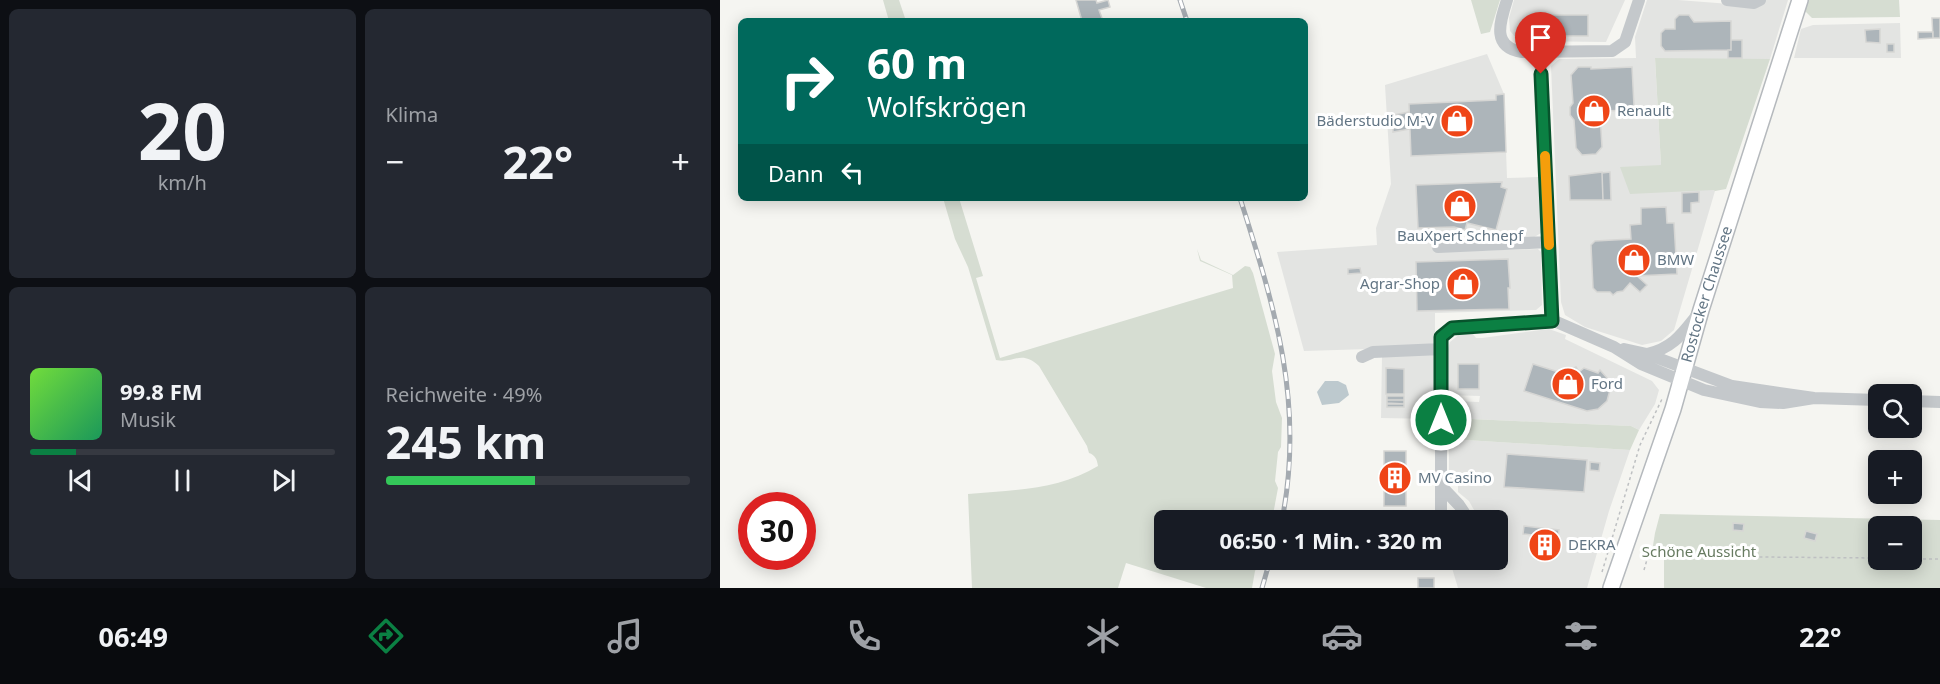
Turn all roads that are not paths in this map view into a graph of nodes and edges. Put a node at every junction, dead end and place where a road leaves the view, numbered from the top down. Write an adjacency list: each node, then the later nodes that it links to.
1 (1507, 0): 6 (street)
2 (1639, 0): 6 (street)
3 (1727, 0): 4 (street)
4 (1760, 0)
5 (1800, 0): 9 (main road, Rostocker Chaussee)
6 (1540, 52): 7 (street)
7 (1549, 242): 8 (street); 10 (street)
8 (1438, 247)
9 (1701, 310): 13 (street); 15 (main road, Rostocker Chaussee)
10 (1552, 321): 11 (street); 12 (street)
11 (1614, 347): 13 (street); 15 (street)
12 (1441, 349): 14 (street); 19 (street)
13 (1647, 354): 15 (street)
14 (1362, 357)
15 (1682, 375): 16 (street); 22 (main road, Rostocker Chaussee)
16 (1868, 400)
17 (1922, 401): 18 (street)
18 (1940, 402)
19 (1441, 486): 20 (street); 21 (street)
20 (1441, 510)
21 (1462, 510)
22 (1606, 583)

